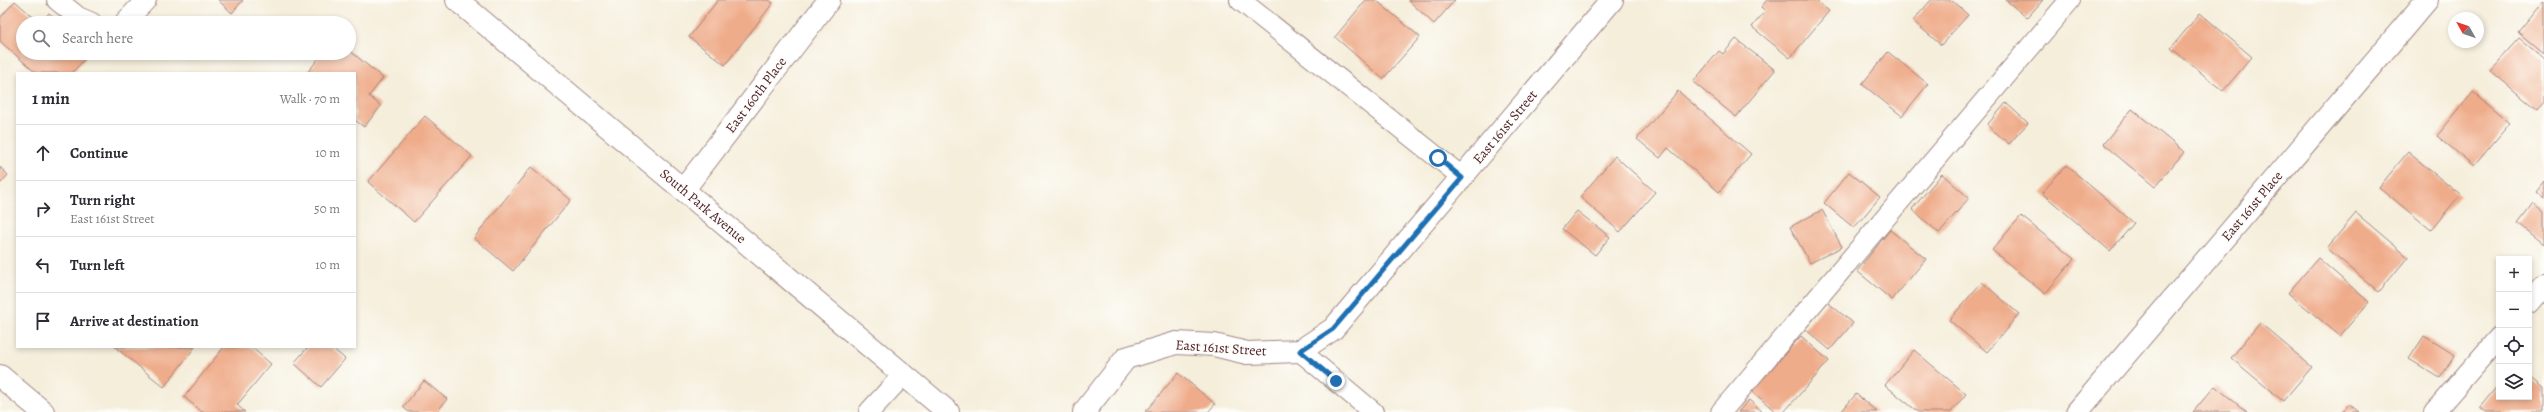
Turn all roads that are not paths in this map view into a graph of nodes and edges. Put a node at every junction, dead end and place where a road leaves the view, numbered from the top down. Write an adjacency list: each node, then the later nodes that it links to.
1 (57, 0): 9 (lane)
2 (146, 0): 10 (lane)
3 (458, 0): 12 (street, South Park Avenue)
4 (829, 0): 12 (street, East 160th Place)
5 (1240, 0): 11 (lane)
6 (1612, 0): 11 (street, East 161st Street)
7 (2070, 0): 23 (lane)
8 (2427, 0): 24 (street, East 161st Place)
9 (77, 16)
10 (131, 16)
11 (1462, 178): 14 (street, East 161st Street)
12 (684, 189): 15 (street, South Park Avenue)
13 (2496, 341): 17 (lane)
14 (1300, 351): 21 (street, East 161st Street); 22 (lane)
15 (903, 375): 19 (lane); 20 (street, South Park Avenue)
16 (0, 376): 18 (street)
17 (2442, 409)
18 (43, 412)
19 (869, 412)
20 (948, 412)
21 (1084, 412)
22 (1372, 412)
23 (1721, 412)
24 (2077, 412)

